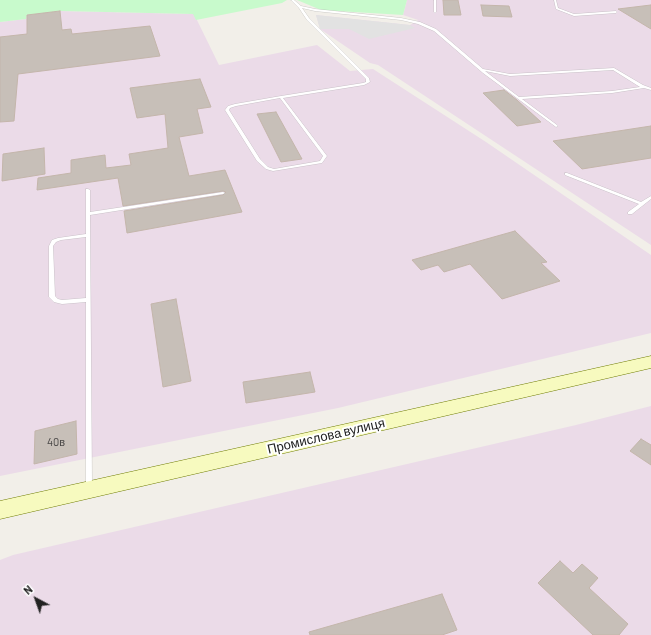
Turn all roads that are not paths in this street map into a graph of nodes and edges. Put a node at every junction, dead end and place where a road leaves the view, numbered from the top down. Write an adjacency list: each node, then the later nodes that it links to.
1 (292, 0): 4 (lane)
2 (435, 0): 5 (lane)
3 (555, 0): 6 (lane)
4 (300, 7): 7 (lane); 10 (lane)
5 (436, 12)
6 (616, 12)
7 (480, 69): 8 (lane); 11 (lane)
8 (644, 87): 9 (lane); 11 (lane)
9 (651, 89)
10 (281, 98): 10 (lane)
11 (518, 98): 12 (lane)
12 (556, 126)
13 (566, 174): 17 (lane)
14 (88, 190): 19 (lane)
15 (223, 192): 19 (lane)
16 (651, 197): 17 (lane)
17 (642, 204): 18 (lane)
18 (630, 213)
19 (88, 214): 20 (lane)
20 (88, 234): 21 (lane); 21 (lane)
21 (88, 300): 23 (lane)
22 (651, 362): 23 (street, Промислова вулиця)
23 (89, 490): 24 (street, Промислова вулиця)
24 (0, 510)

